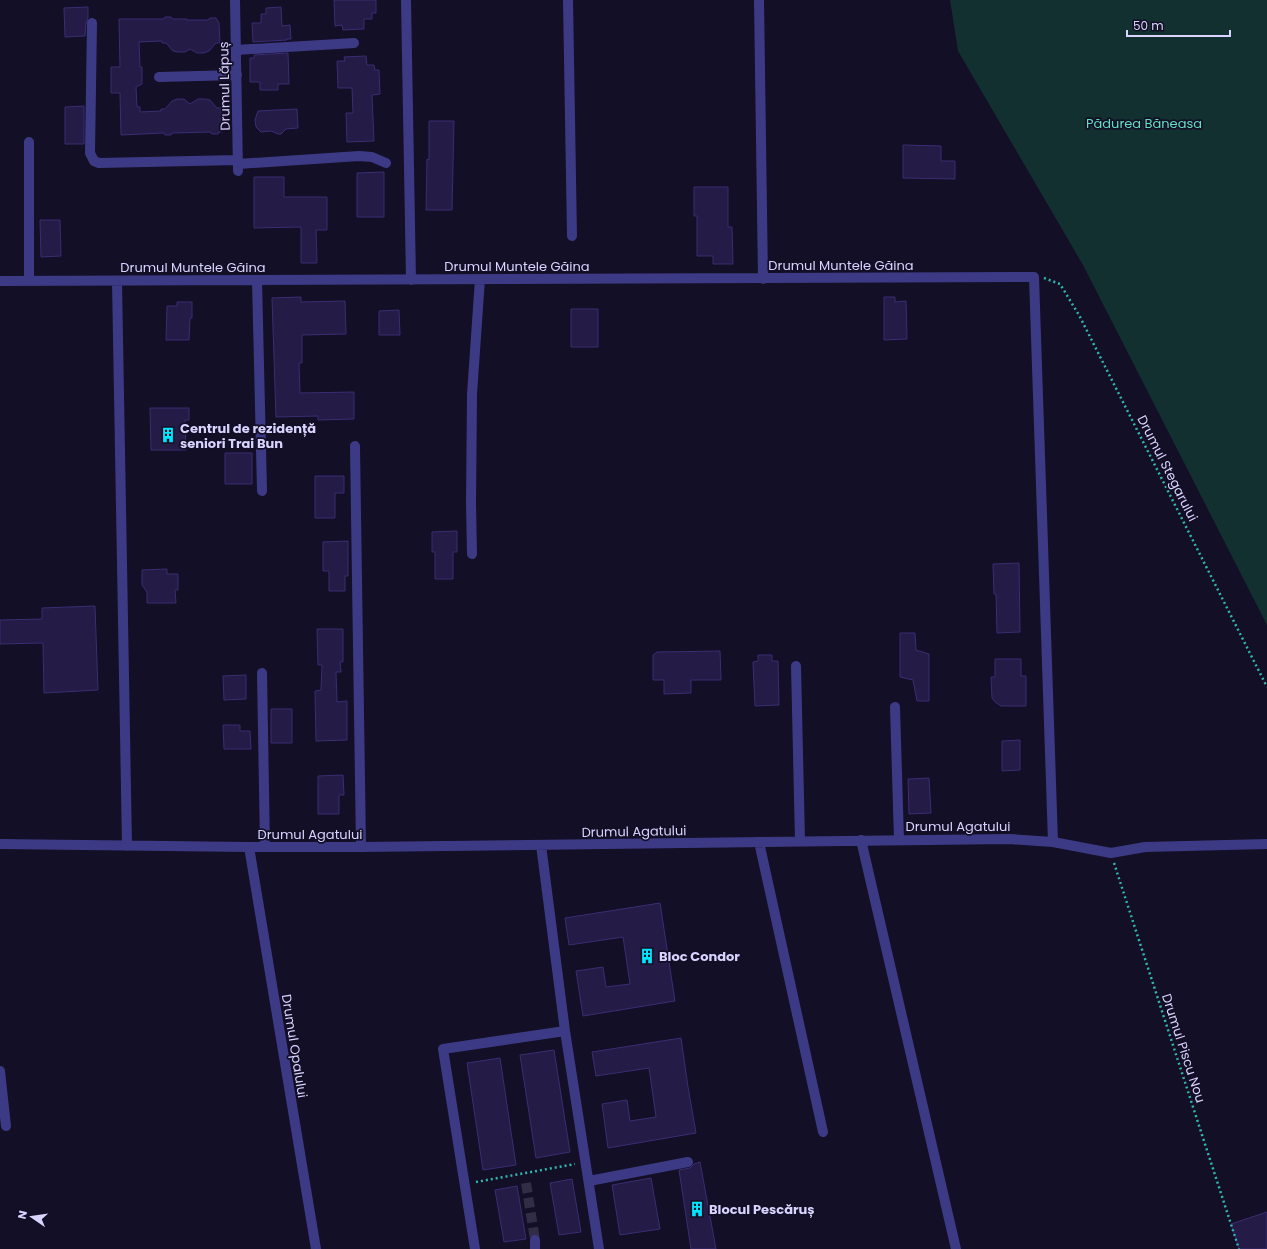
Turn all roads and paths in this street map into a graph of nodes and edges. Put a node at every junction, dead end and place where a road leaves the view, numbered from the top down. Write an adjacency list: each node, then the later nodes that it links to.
1 (236, 0): 7 (street, Drumul Lăpuș)
2 (406, 0): 18 (street)
3 (568, 0): 13 (street)
4 (759, 0): 16 (street)
5 (92, 23): 12 (street)
6 (354, 43): 7 (street)
7 (236, 50): 8 (street, Drumul Lăpuș)
8 (236, 75): 9 (street); 12 (street, Drumul Lăpuș)
9 (159, 77)
10 (29, 142): 20 (street)
11 (386, 163): 12 (street)
12 (238, 165)
13 (572, 236)
14 (1034, 277): 16 (street, Drumul Muntele Găina); 27 (path, Drumul Stegarului); 33 (street)
15 (480, 279): 16 (street, Drumul Muntele Găina); 18 (street, Drumul Muntele Găina); 24 (street)
16 (764, 279)
17 (257, 280): 18 (street, Drumul Muntele Găina); 21 (street, Drumul Muntele Găina); 23 (street)
18 (411, 280)
19 (0, 281): 20 (street, Drumul Muntele Găina)
20 (29, 281): 21 (street, Drumul Muntele Găina)
21 (117, 281): 37 (street)
22 (356, 446): 39 (street)
23 (262, 491)
24 (472, 554)
25 (796, 666): 31 (street)
26 (262, 673): 38 (street)
27 (1267, 687)
28 (895, 707): 30 (street)
29 (861, 840): 30 (street, Drumul Agatului); 31 (street, Drumul Agatului); 53 (street)
30 (899, 840): 33 (street, Drumul Agatului)
31 (800, 841): 32 (street, Drumul Agatului)
32 (759, 842): 36 (street, Drumul Agatului); 45 (street)
33 (1053, 842): 41 (street, Drumul Agatului)
34 (0, 844): 37 (street, Drumul Agatului)
35 (1267, 844): 41 (street, Drumul Agatului)
36 (541, 845): 39 (street, Drumul Agatului); 42 (street)
37 (127, 846): 40 (street, Drumul Agatului)
38 (265, 847): 39 (street, Drumul Agatului); 40 (street, Drumul Agatului)
39 (361, 847)
40 (249, 848): 50 (street, Drumul Opalului)
41 (1111, 853): 54 (path, Drumul Piscu Nou)
42 (565, 1031): 46 (street); 49 (street)
43 (0, 1071): 44 (street)
44 (6, 1126)
45 (823, 1132)
46 (586, 1162): 48 (street); 49 (path)
47 (688, 1162): 48 (street)
48 (589, 1181): 52 (street)
49 (465, 1184): 51 (street)
50 (316, 1249)
51 (475, 1249)
52 (599, 1249)
53 (956, 1249)
54 (1238, 1249)

